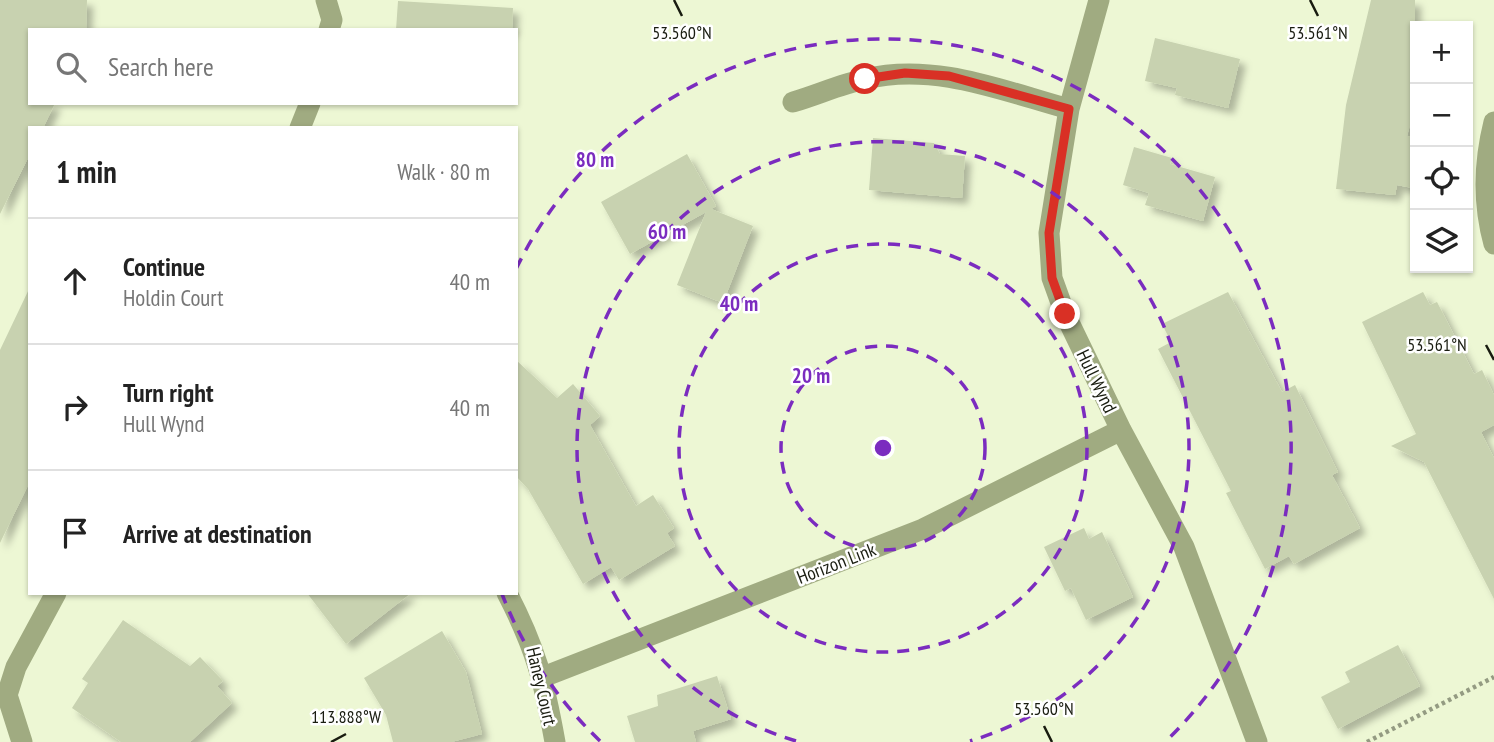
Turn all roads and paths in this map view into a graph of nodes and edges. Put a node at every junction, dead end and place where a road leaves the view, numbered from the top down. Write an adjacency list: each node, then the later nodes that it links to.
1 (326, 0): 3 (street)
2 (1099, 0): 6 (street, Hull Wynd)
3 (329, 28)
4 (793, 102): 6 (street)
5 (309, 105): 8 (street)
6 (1069, 109): 10 (street, Hull Wynd)
7 (1494, 122): 9 (street)
8 (301, 126)
9 (1494, 244)
10 (1121, 430): 13 (street, Horizon Link); 17 (street, Hull Wynd)
11 (55, 595): 15 (street)
12 (508, 595): 13 (street, Haney Court)
13 (543, 677): 16 (street, Haney Court)
14 (1494, 677): 18 (path)
15 (22, 742)
16 (555, 742)
17 (1257, 742)
18 (1367, 742)

